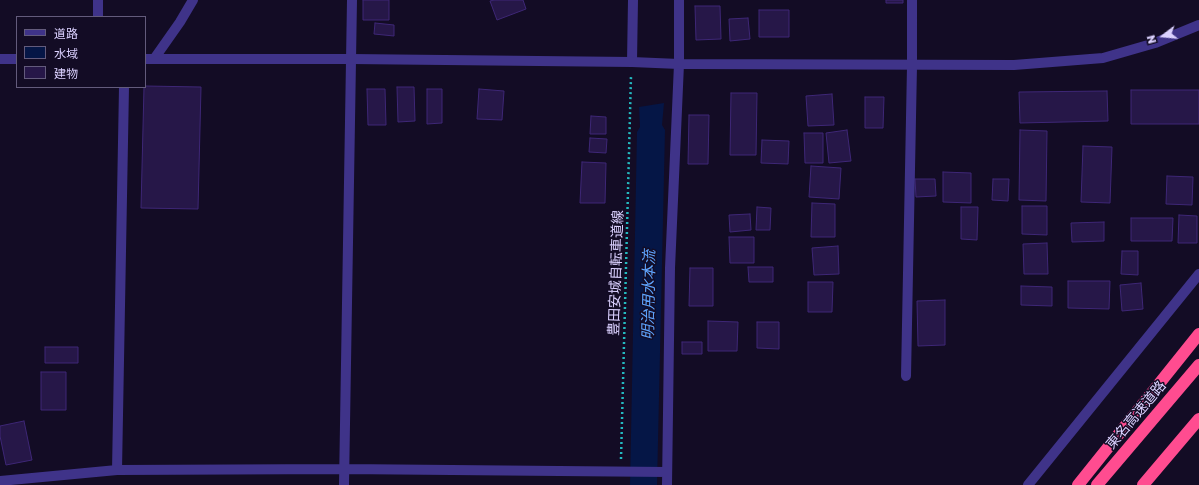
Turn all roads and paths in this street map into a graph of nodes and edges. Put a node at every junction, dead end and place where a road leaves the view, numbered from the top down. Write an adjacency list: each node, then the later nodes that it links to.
1 (98, 0): 7 (street)
2 (193, 0): 11 (street)
3 (352, 0): 12 (street)
4 (633, 0): 13 (street)
5 (680, 0): 14 (street)
6 (912, 0): 15 (street)
7 (98, 16)
8 (1199, 25): 15 (street)
9 (0, 59): 10 (street)
10 (16, 59)
11 (150, 59): 12 (street)
12 (351, 59): 13 (street); 22 (street)
13 (635, 62): 14 (street); 24 (path, 豊田安城自転車道線)
14 (675, 64): 15 (street); 25 (street)
15 (912, 66): 20 (street)
16 (124, 88): 23 (street)
17 (1199, 274): 29 (street)
18 (1199, 334): 30 (highway)
19 (1199, 365): 31 (highway, 東名高速道路)
20 (906, 376)
21 (1199, 419): 32 (highway)
22 (344, 469): 23 (street); 24 (street); 27 (street)
23 (117, 470): 26 (street)
24 (621, 472): 25 (street)
25 (667, 472): 28 (street)
26 (0, 481)
27 (344, 485)
28 (667, 485)
29 (1028, 485)
30 (1078, 485)
31 (1097, 485)
32 (1143, 485)

